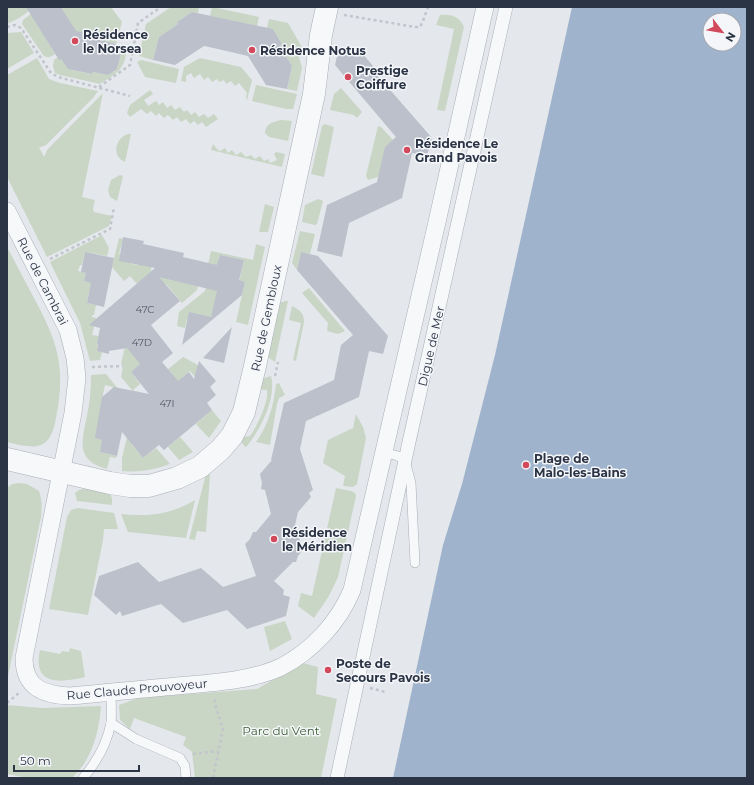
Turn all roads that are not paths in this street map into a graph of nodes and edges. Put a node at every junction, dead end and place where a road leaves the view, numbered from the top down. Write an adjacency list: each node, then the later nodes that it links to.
1 (485, 7): 5 (street, Digue de Mer)
2 (506, 7): 7 (street, Digue de Mer)
3 (326, 9): 8 (street, Rue de Gembloux)
4 (7, 211): 8 (street, Rue de Cambrai)
5 (383, 452): 7 (lane); 10 (street, Digue de Mer)
6 (7, 459): 8 (street, Rue de Gembloux)
7 (405, 461): 9 (lane); 15 (street, Digue de Mer)
8 (61, 472): 11 (street, Rue Claude Prouvoyeur)
9 (415, 563)
10 (352, 590): 11 (street, Rue Claude Prouvoyeur)
11 (111, 692): 12 (lane)
12 (111, 723): 13 (lane); 14 (lane)
13 (83, 778)
14 (186, 778)
15 (337, 778)

